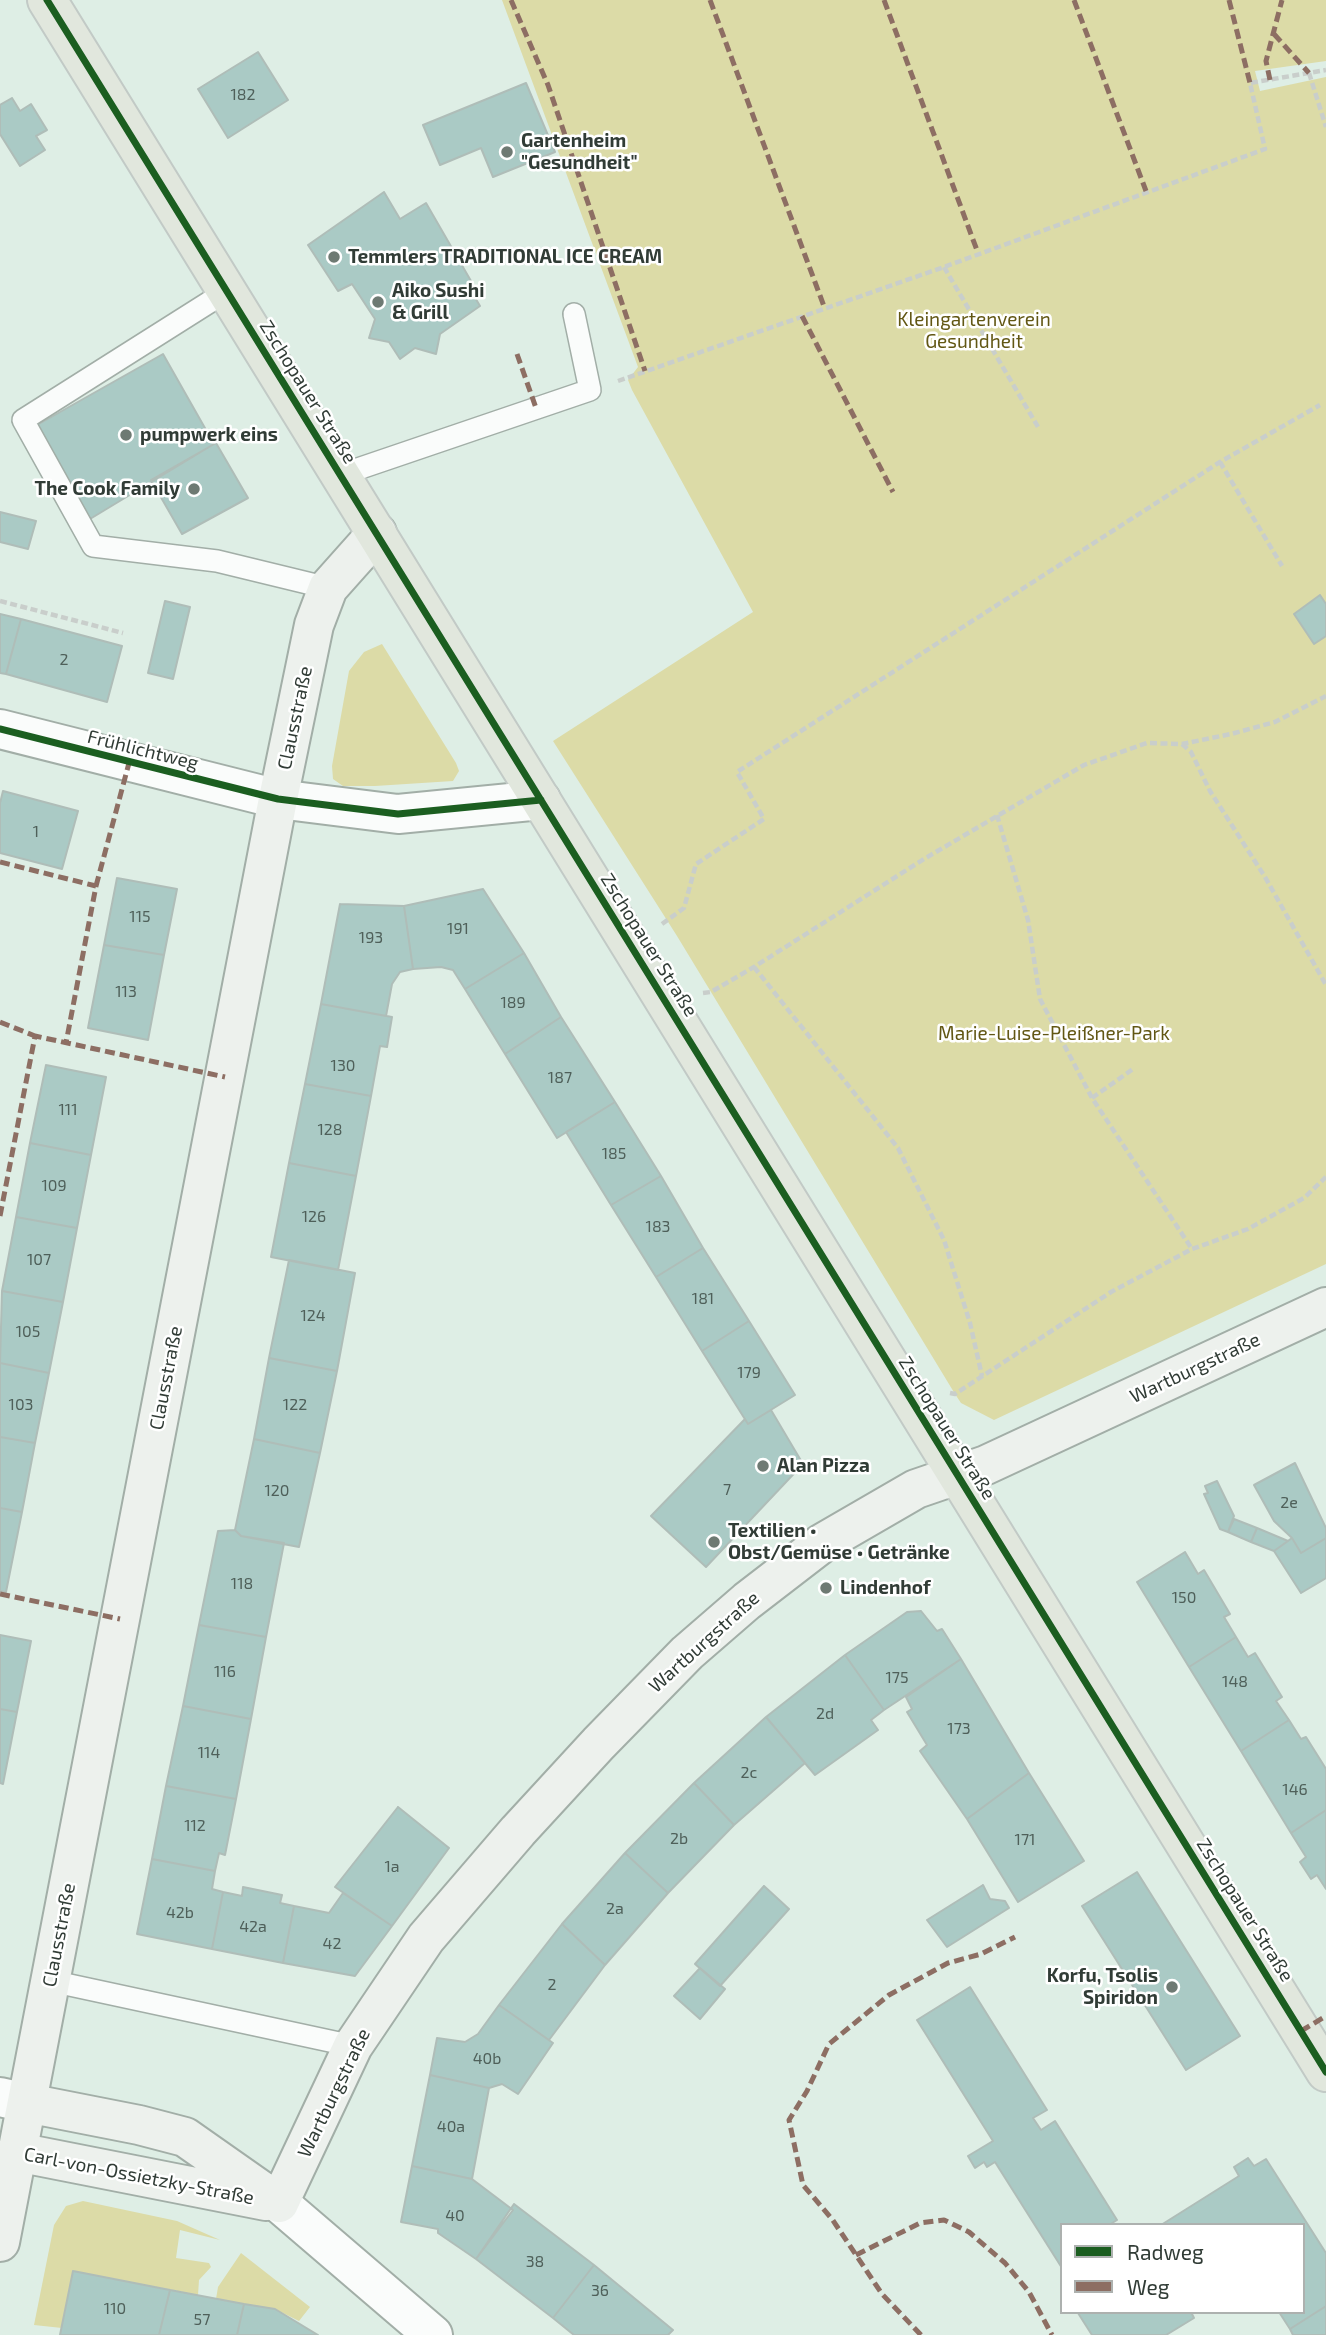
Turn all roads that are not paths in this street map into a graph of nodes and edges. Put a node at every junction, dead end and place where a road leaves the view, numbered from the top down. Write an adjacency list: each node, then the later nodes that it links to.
1 (47, 0): 2 (main road, Zschopauer Straße)
2 (227, 291): 4 (main road, Zschopauer Straße); 6 (lane)
3 (574, 314): 4 (lane)
4 (340, 475): 5 (main road, Zschopauer Straße)
5 (377, 533): 6 (main road, Clausstraße); 9 (main road, Zschopauer Straße)
6 (328, 588): 8 (main road, Clausstraße)
7 (0, 729): 8 (street, Frühlichtweg)
8 (278, 799): 9 (street); 12 (main road, Clausstraße)
9 (541, 800): 11 (main road, Zschopauer Straße)
10 (1326, 1307): 11 (main road, Wartburgstraße)
11 (958, 1475): 13 (main road, Wartburgstraße); 14 (main road, Zschopauer Straße)
12 (51, 1981): 13 (lane); 15 (main road, Clausstraße)
13 (353, 2046): 17 (main road, Wartburgstraße)
14 (1326, 2072)
15 (13, 2100): 16 (main road, Clausstraße); 17 (main road, Carl-von-Ossietzky-Straße)
16 (9, 2150): 17 (main road, Carl-von-Ossietzky-Straße); 18 (main road, Clausstraße)
17 (279, 2203): 19 (street, Carl-von-Ossietzky-Straße)
18 (0, 2242)
19 (433, 2335)

